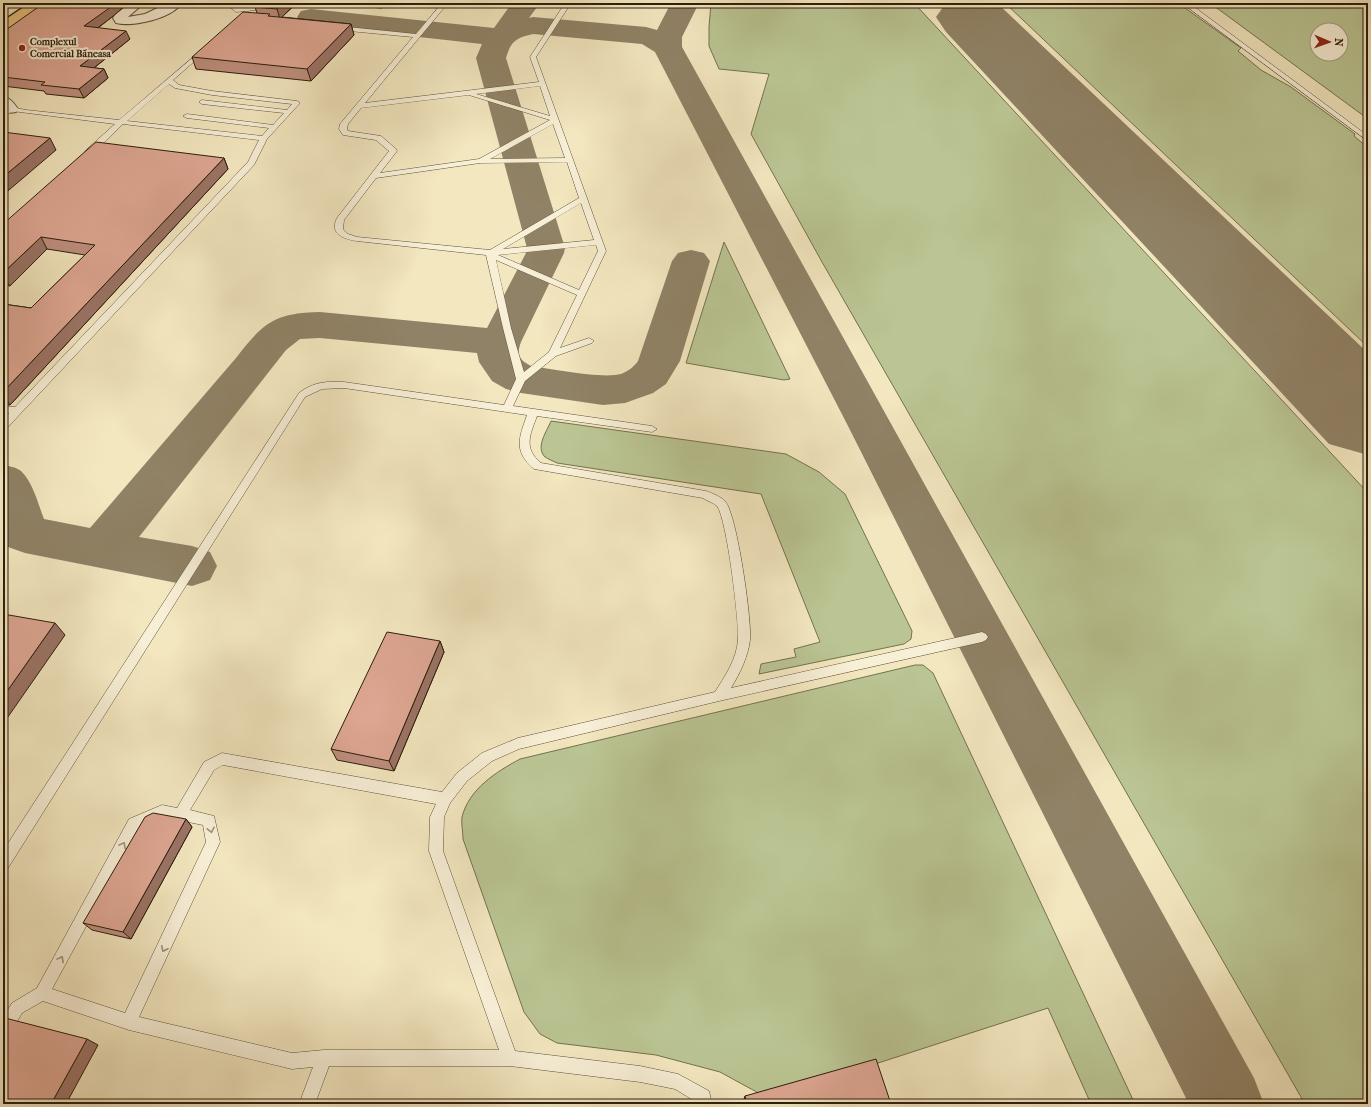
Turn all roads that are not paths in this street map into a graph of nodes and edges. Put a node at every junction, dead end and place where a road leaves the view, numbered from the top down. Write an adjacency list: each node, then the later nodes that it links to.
1 (38, 3): 9 (main road)
2 (138, 3): 3 (street)
3 (176, 3)
4 (239, 3): 5 (lane)
5 (260, 3)
6 (445, 3): 11 (lane)
7 (568, 3): 14 (lane)
8 (1185, 3): 27 (lane)
9 (3, 27)
10 (332, 28): 11 (lane)
11 (418, 36): 18 (lane)
12 (210, 45): 13 (lane)
13 (170, 81): 15 (lane); 23 (lane)
14 (543, 84): 16 (lane); 22 (lane)
15 (212, 93): 17 (lane); 20 (lane)
16 (467, 93): 18 (lane); 22 (lane)
17 (202, 102): 20 (lane); 21 (lane)
18 (359, 106): 31 (lane)
19 (5, 109): 23 (lane)
20 (289, 112): 24 (lane)
21 (186, 116): 24 (lane); 25 (lane)
22 (556, 120): 29 (lane); 30 (lane)
23 (121, 122): 25 (lane); 28 (lane)
24 (275, 127): 26 (lane)
25 (174, 128): 26 (lane)
26 (264, 138): 41 (lane)
27 (1368, 139)
28 (80, 159)
29 (570, 160): 30 (lane); 32 (lane)
30 (480, 161): 31 (lane)
31 (374, 176): 34 (lane)
32 (584, 199): 33 (lane); 34 (lane)
33 (598, 242): 34 (lane); 35 (lane)
34 (490, 253): 35 (lane); 38 (lane)
35 (581, 294): 37 (lane)
36 (589, 341): 37 (lane)
37 (553, 354): 38 (lane)
38 (521, 378): 39 (lane)
39 (507, 408): 42 (lane); 49 (lane)
40 (3, 409): 41 (lane)
41 (17, 411): 43 (lane)
42 (532, 412): 44 (lane); 46 (lane)
43 (3, 427)
44 (652, 429)
45 (982, 637): 46 (lane)
46 (719, 696): 47 (lane)
47 (445, 799): 48 (lane); 54 (lane)
48 (180, 815): 50 (lane, one-way to 48); 51 (lane, one-way to 51)
49 (3, 863)
50 (42, 993): 51 (lane); 52 (lane)
51 (130, 1022): 53 (lane)
52 (3, 1032)
53 (324, 1058): 54 (lane); 55 (lane)
54 (510, 1058): 56 (lane)
55 (307, 1104)
56 (704, 1104)

